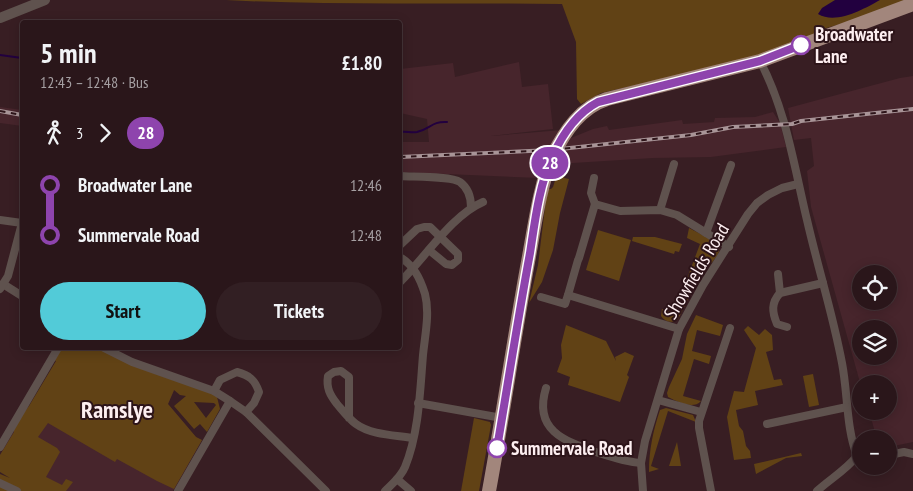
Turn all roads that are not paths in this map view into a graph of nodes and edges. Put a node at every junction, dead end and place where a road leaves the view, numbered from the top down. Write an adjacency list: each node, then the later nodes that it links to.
1 (45, 0): 3 (street)
2 (913, 4): 4 (highway)
3 (0, 18)
4 (760, 61): 9 (street); 48 (highway)
5 (674, 164): 13 (street)
6 (731, 165): 17 (street)
7 (402, 176): 12 (street)
8 (594, 178): 11 (street)
9 (798, 184): 20 (street, Showfields Road); 26 (street)
10 (482, 202): 12 (street)
11 (595, 204): 13 (street); 30 (street)
12 (471, 207): 18 (street)
13 (660, 210): 17 (street)
14 (0, 220): 15 (street)
15 (20, 223)
16 (20, 231): 27 (street)
17 (706, 233): 20 (street)
18 (440, 238): 19 (street); 21 (street); 21 (street)
19 (402, 243)
20 (728, 247): 34 (street, Showfields Road)
21 (430, 250): 23 (street)
22 (402, 259): 23 (street)
23 (414, 269): 25 (street); 43 (street)
24 (778, 274): 28 (street)
25 (402, 280)
26 (823, 284): 28 (street); 44 (street)
27 (2, 286): 29 (street)
28 (780, 293): 32 (street)
29 (20, 295)
30 (568, 295): 31 (street); 34 (street)
31 (541, 296)
32 (787, 327)
33 (730, 328): 46 (street)
34 (679, 329): 41 (street, Showfields Road)
35 (57, 350): 52 (street)
36 (108, 350): 38 (street)
37 (546, 388): 40 (street)
38 (214, 391): 42 (street); 45 (street)
39 (534, 398): 40 (street)
40 (544, 398): 55 (street)
41 (658, 400): 46 (street); 55 (street, Showfields Road)
42 (230, 401): 45 (street); 60 (street)
43 (418, 403): 48 (street); 51 (street)
44 (847, 407): 49 (street); 50 (street)
45 (246, 412): 61 (street)
46 (702, 412): 66 (street)
47 (349, 418): 47 (street); 51 (street)
48 (502, 418): 64 (highway)
49 (767, 424)
50 (852, 436)
51 (413, 438): 57 (street)
52 (0, 447)
53 (897, 453): 54 (street)
54 (913, 454)
55 (641, 463): 65 (street, Showfields Road)
56 (852, 463): 67 (street)
57 (397, 479): 62 (street); 63 (street)
58 (0, 483): 59 (street)
59 (17, 491)
60 (178, 491)
61 (326, 491)
62 (385, 491)
63 (411, 491)
64 (489, 491)
65 (643, 491)
66 (711, 491)
67 (817, 491)

